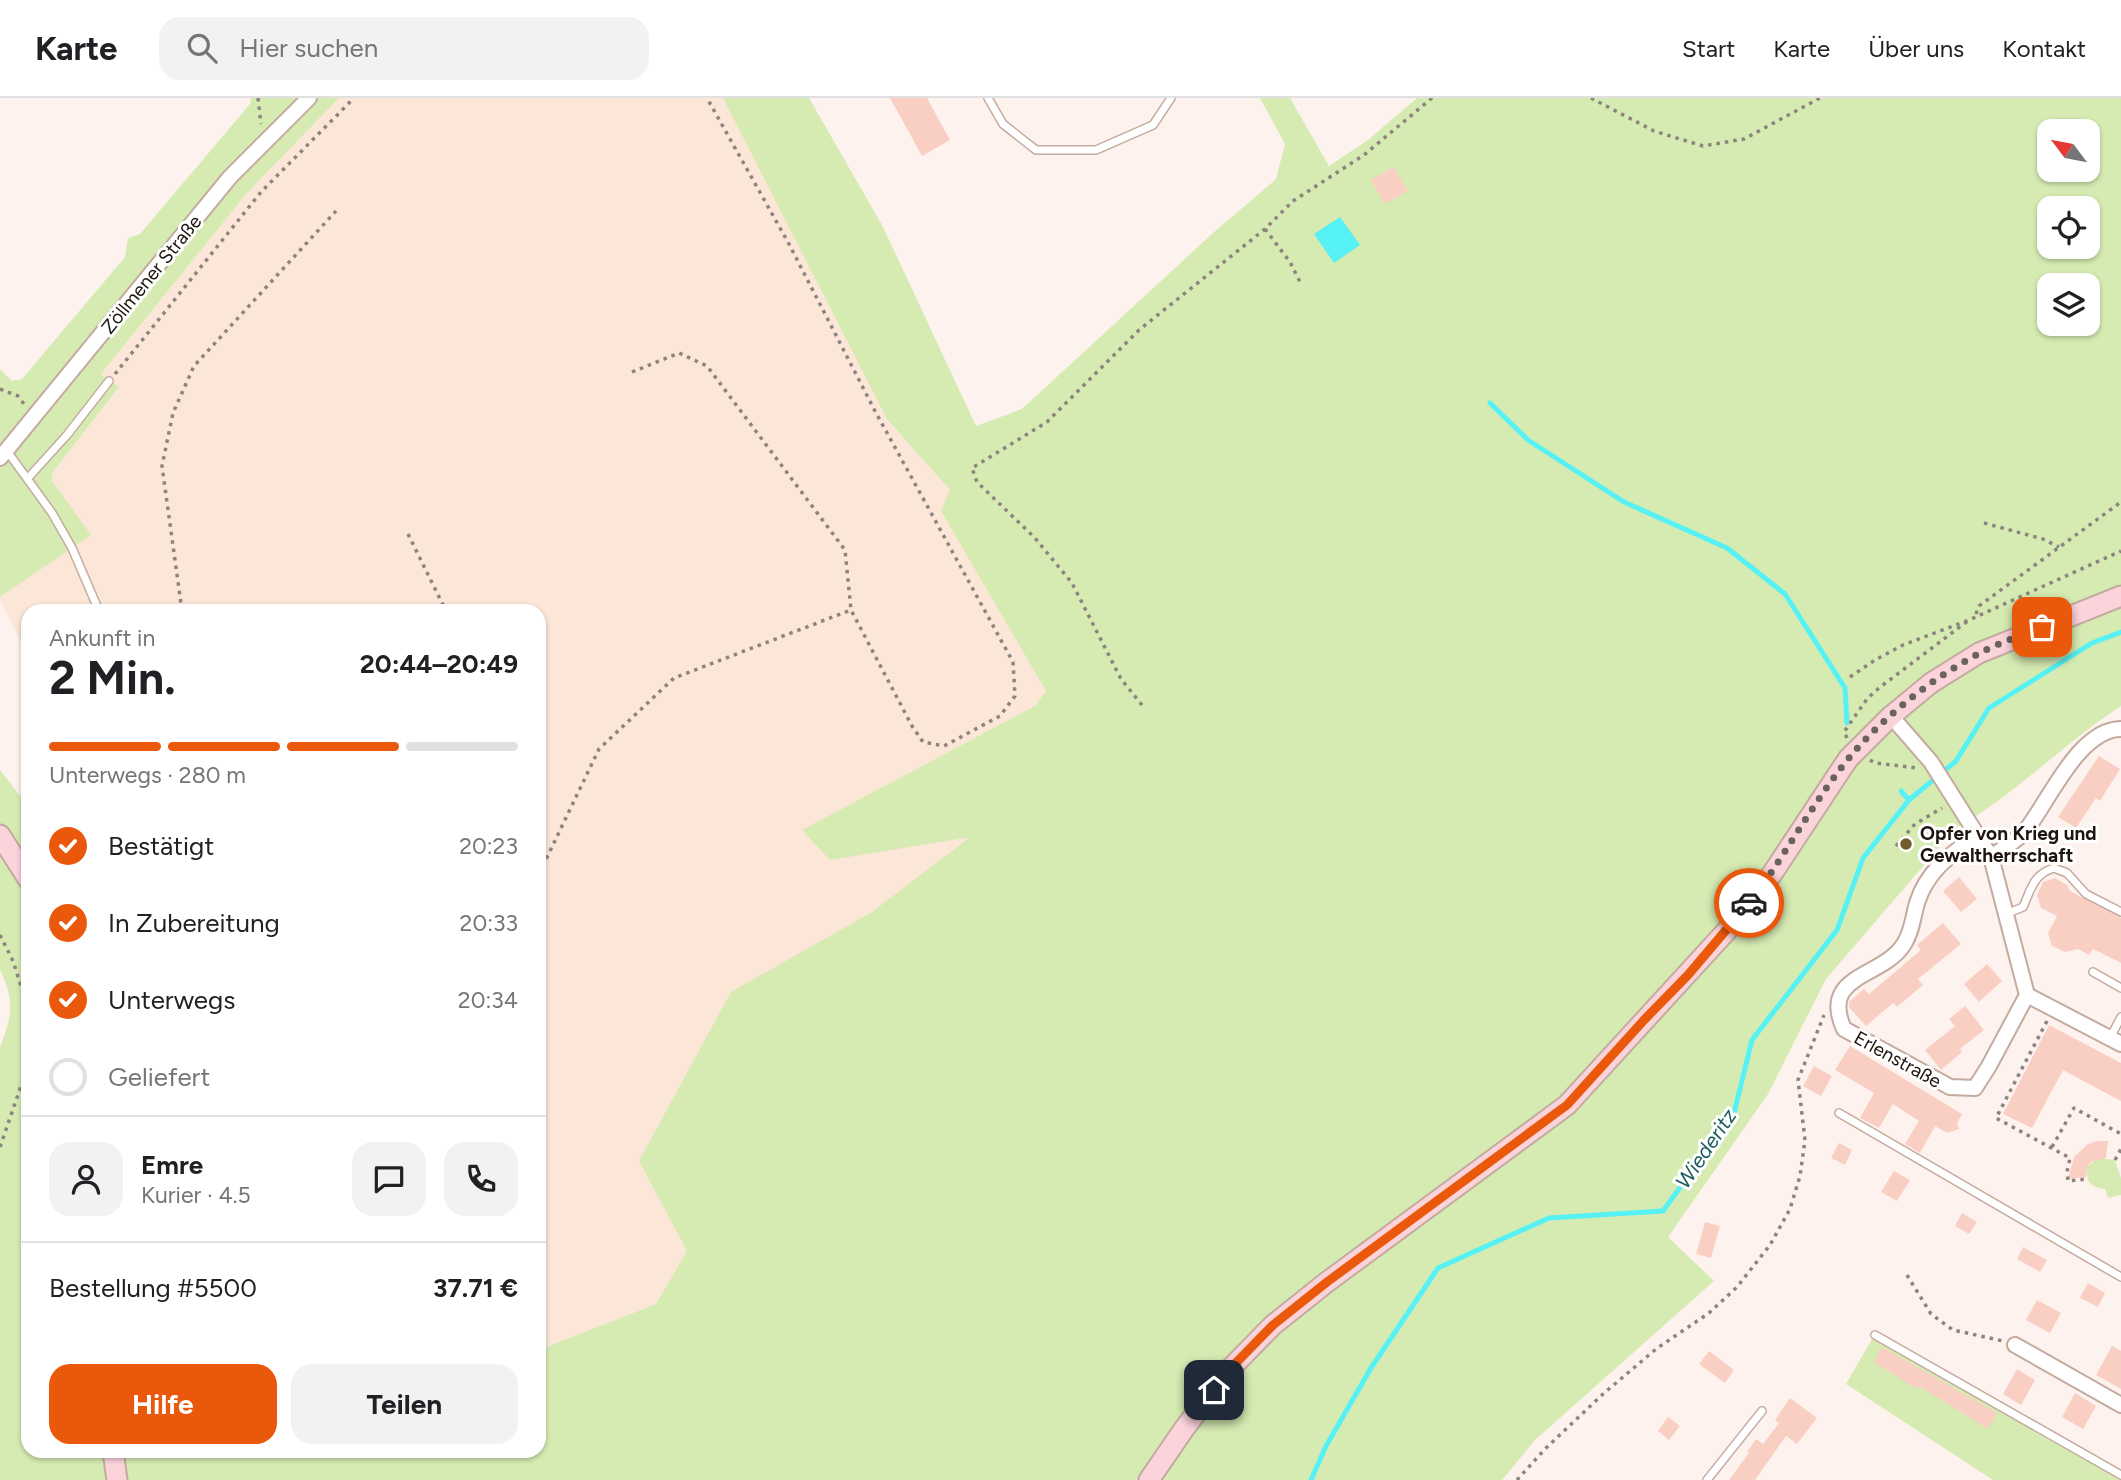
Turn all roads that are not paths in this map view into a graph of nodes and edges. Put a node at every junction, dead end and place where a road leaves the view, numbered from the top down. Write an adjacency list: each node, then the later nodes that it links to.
1 (309, 98): 5 (street, Zöllmener Straße)
2 (988, 98): 3 (lane)
3 (1171, 98)
4 (109, 381): 6 (lane)
5 (3, 454): 6 (lane)
6 (28, 478): 8 (lane)
7 (2121, 596): 9 (main road)
8 (96, 604)
9 (1891, 716): 12 (street); 31 (main road)
10 (2121, 730): 13 (street)
11 (0, 835): 14 (main road)
12 (1976, 836): 13 (street); 19 (street, Erlenstraße)
13 (1991, 857): 16 (street)
14 (21, 868)
15 (2121, 912): 16 (lane)
16 (2006, 914): 19 (street)
17 (2093, 972): 18 (lane)
18 (2121, 988)
19 (2027, 995): 21 (street)
20 (2121, 1017): 21 (lane)
21 (2115, 1041)
22 (1839, 1112): 23 (lane)
23 (2121, 1277)
24 (1875, 1335): 29 (lane)
25 (2015, 1345): 26 (street)
26 (2121, 1405)
27 (1762, 1411): 32 (lane)
28 (114, 1458): 30 (main road)
29 (2121, 1475)
30 (117, 1480)
31 (1149, 1480)
32 (1707, 1480)

